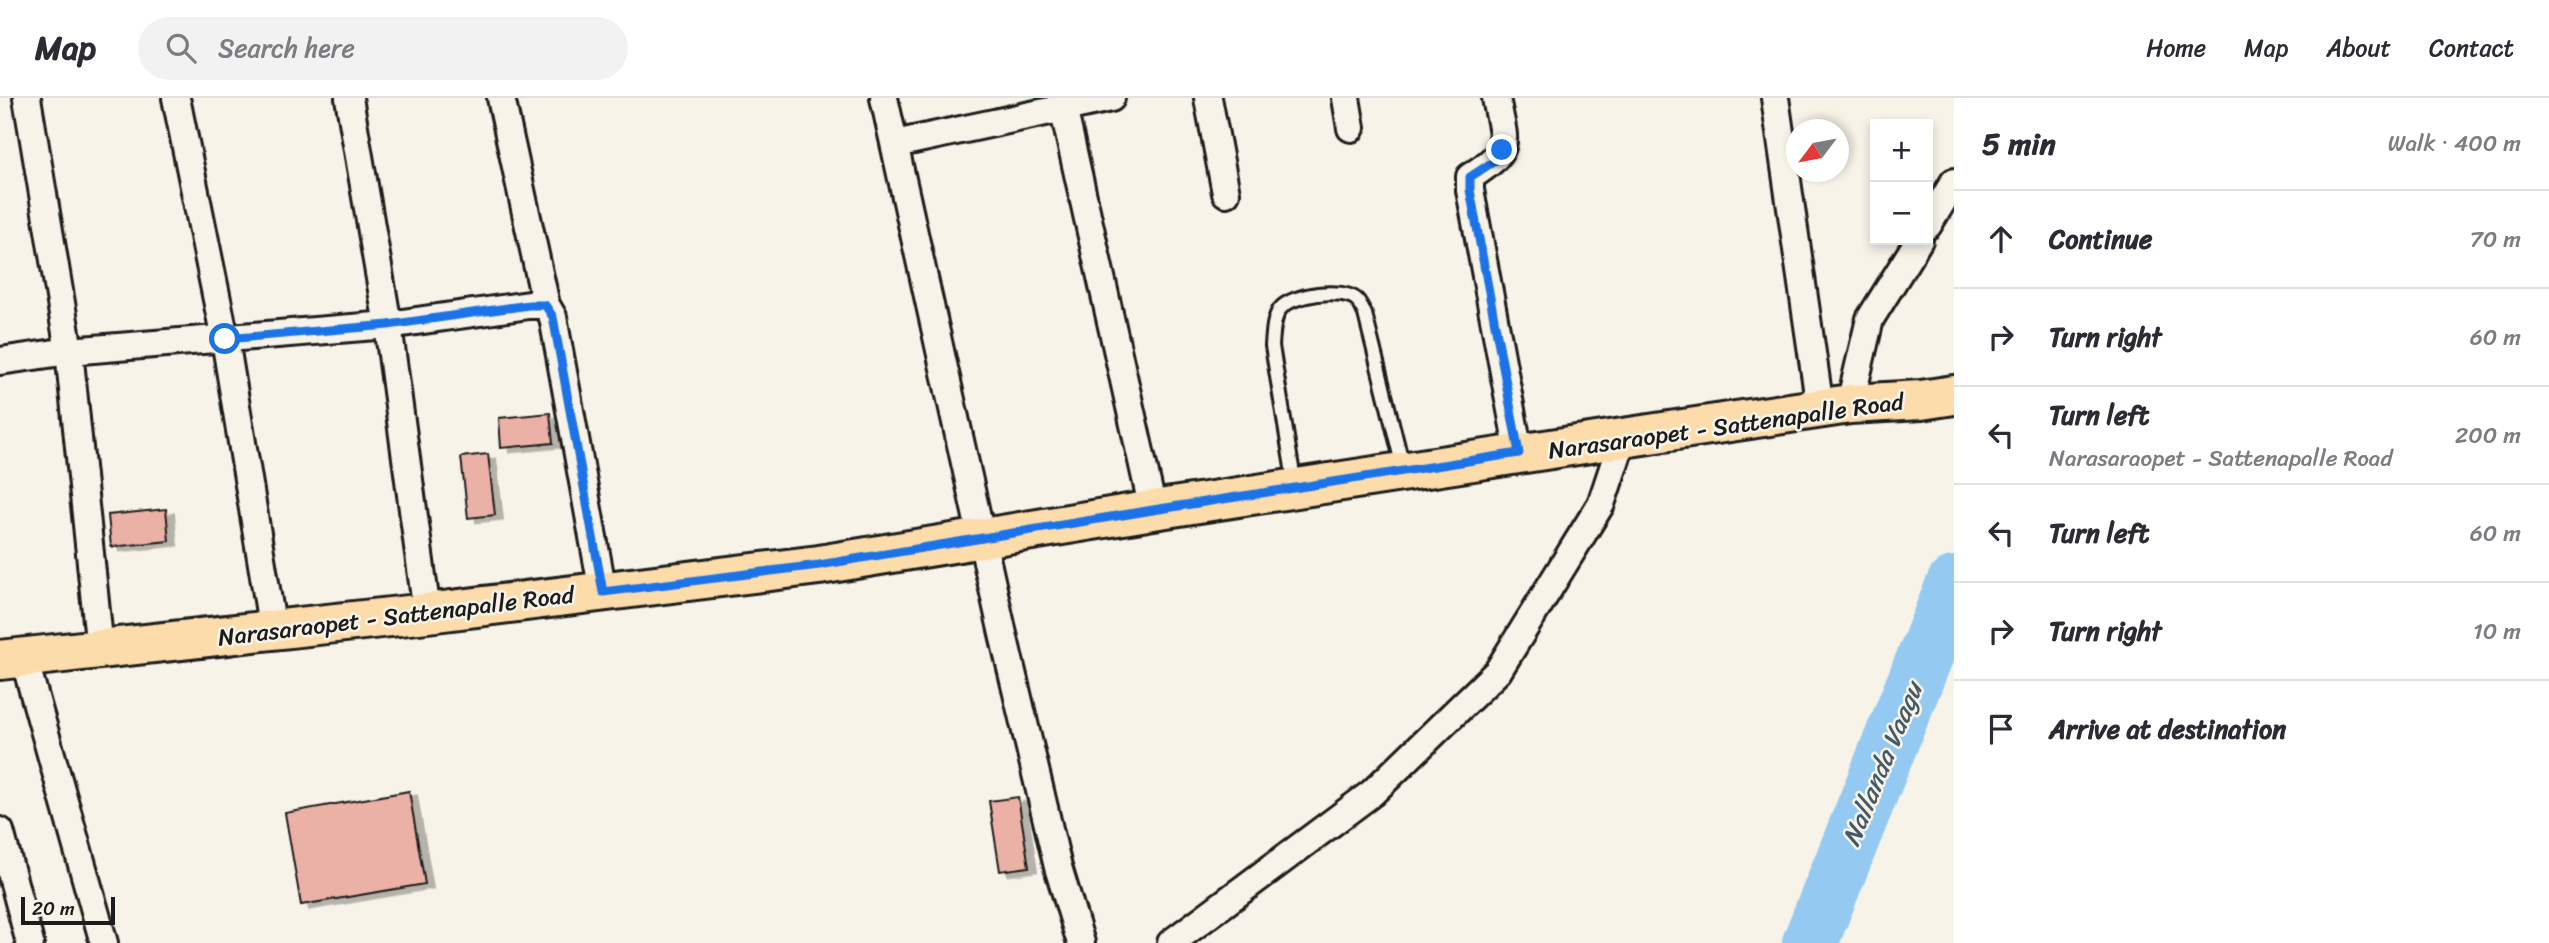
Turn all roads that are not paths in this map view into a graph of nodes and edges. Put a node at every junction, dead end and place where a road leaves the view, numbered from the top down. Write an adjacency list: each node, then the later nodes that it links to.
1 (27, 98): 21 (street)
2 (176, 98): 20 (street)
3 (349, 98): 19 (street)
4 (501, 98): 18 (street)
5 (884, 98): 13 (street)
6 (1111, 98): 11 (street)
7 (1208, 98): 15 (street)
8 (1346, 98): 12 (street)
9 (1496, 98): 26 (street)
10 (1775, 98): 24 (street)
11 (1063, 103): 13 (street); 29 (street)
12 (1351, 128)
13 (895, 144): 30 (street)
14 (1954, 182): 16 (street)
15 (1226, 193)
16 (1933, 217)
17 (1916, 245): 24 (street)
18 (545, 305): 19 (street); 31 (street)
19 (388, 325): 20 (street); 32 (street)
20 (225, 339): 21 (street); 33 (street)
21 (69, 351): 22 (street); 34 (street)
22 (0, 361)
23 (1937, 398): 24 (main road, Narasaraopet - Sattenapalle Road)
24 (1835, 406): 25 (main road, Narasaraopet - Sattenapalle Road)
25 (1623, 438): 26 (main road, Narasaraopet - Sattenapalle Road); 40 (street)
26 (1519, 453): 27 (main road, Narasaraopet - Sattenapalle Road)
27 (1404, 471): 28 (main road, Narasaraopet - Sattenapalle Road); 28 (lane)
28 (1296, 488): 29 (main road, Narasaraopet - Sattenapalle Road)
29 (1153, 510): 30 (main road, Narasaraopet - Sattenapalle Road)
30 (982, 538): 31 (main road, Narasaraopet - Sattenapalle Road); 39 (street)
31 (603, 592): 32 (main road, Narasaraopet - Sattenapalle Road)
32 (427, 613): 33 (main road, Narasaraopet - Sattenapalle Road)
33 (272, 631): 34 (main road, Narasaraopet - Sattenapalle Road)
34 (100, 650): 35 (main road, Narasaraopet - Sattenapalle Road)
35 (12, 659): 38 (street)
36 (0, 831): 37 (street)
37 (30, 943)
38 (104, 943)
39 (1081, 943)
40 (1171, 943)

